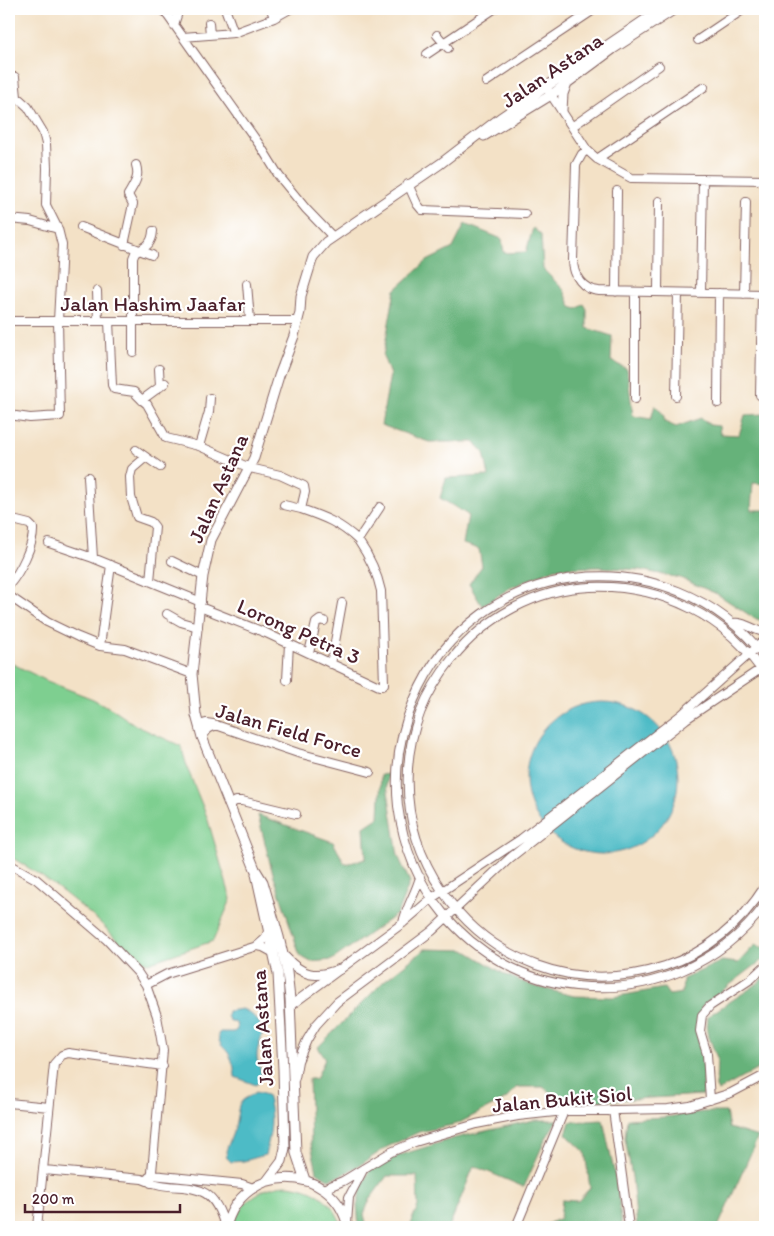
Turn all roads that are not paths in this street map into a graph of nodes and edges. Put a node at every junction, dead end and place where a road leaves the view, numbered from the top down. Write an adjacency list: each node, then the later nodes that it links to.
1 (163, 9): 13 (street)
2 (178, 9): 13 (street)
3 (271, 9): 11 (street)
4 (290, 9): 11 (street)
5 (494, 9): 19 (street)
6 (595, 9): 23 (street)
7 (660, 9): 26 (main road, Jalan Astana)
8 (675, 9): 24 (main road, Jalan Astana)
9 (744, 9): 18 (street)
10 (226, 11): 14 (street)
11 (274, 18): 14 (street)
12 (209, 23): 15 (street)
13 (174, 26): 17 (street)
14 (234, 33): 15 (street)
15 (210, 35): 17 (street)
16 (437, 35): 19 (street)
17 (183, 37): 45 (street)
18 (698, 40)
19 (445, 46): 20 (street)
20 (428, 54)
21 (660, 66): 29 (street)
22 (15, 77): 43 (street)
23 (486, 82)
24 (568, 82): 26 (main road, Jalan Astana); 28 (main road)
25 (704, 87): 32 (street)
26 (549, 91): 27 (main road, Jalan Astana); 28 (street); 30 (main road, Jalan Astana)
27 (539, 102): 28 (main road); 30 (main road, Jalan Astana)
28 (562, 110): 29 (street)
29 (572, 126): 31 (street)
30 (473, 140): 36 (main road, Jalan Astana)
31 (587, 150): 32 (street); 51 (street)
32 (597, 159): 34 (street)
33 (136, 165): 46 (street)
34 (703, 179): 35 (street); 54 (street)
35 (765, 180)
36 (408, 184): 40 (street); 45 (main road, Jalan Astana)
37 (617, 191): 51 (street)
38 (659, 201): 53 (street)
39 (746, 202): 57 (street)
40 (525, 214)
41 (9, 220): 43 (street)
42 (81, 227): 46 (street)
43 (58, 229): 62 (street)
44 (153, 231): 47 (street)
45 (334, 237): 60 (main road, Jalan Astana)
46 (124, 245): 47 (street)
47 (139, 251): 48 (street); 65 (street)
48 (152, 255)
49 (247, 284): 59 (street)
50 (97, 291): 63 (street)
51 (616, 292): 52 (street)
52 (635, 292): 53 (street); 71 (street)
53 (658, 292): 55 (street)
54 (701, 292): 55 (street); 56 (street)
55 (678, 293): 69 (street)
56 (719, 293): 57 (street); 73 (street)
57 (744, 294): 58 (street)
58 (764, 294): 68 (street)
59 (250, 320): 60 (street, Jalan Hashim Jaafar); 65 (street, Jalan Hashim Jaafar)
60 (296, 320): 79 (main road, Jalan Astana)
61 (9, 321): 62 (street, Jalan Hashim Jaafar)
62 (58, 321): 63 (street, Jalan Hashim Jaafar); 74 (street)
63 (98, 321): 64 (street, Jalan Hashim Jaafar)
64 (108, 321): 65 (street, Jalan Hashim Jaafar); 72 (street)
65 (133, 321): 66 (street)
66 (133, 352)
67 (159, 369): 72 (street)
68 (760, 395)
69 (676, 396)
70 (210, 398): 75 (street)
71 (635, 399)
72 (142, 400): 75 (street)
73 (718, 403)
74 (9, 415)
75 (199, 446): 79 (street)
76 (136, 450): 77 (street)
77 (146, 457): 78 (street); 91 (street)
78 (160, 467)
79 (250, 468): 83 (street); 90 (main road, Jalan Astana)
80 (88, 477): 87 (street)
81 (284, 506): 83 (street)
82 (380, 507): 85 (street)
83 (301, 509): 85 (street)
84 (9, 519): 92 (street)
85 (358, 540): 108 (street, Lorong Petra 3)
86 (49, 543): 87 (street, Lorong Petra 3)
87 (93, 558): 89 (street, Lorong Petra 3)
88 (172, 562): 90 (street)
89 (110, 565): 91 (street, Lorong Petra 3); 103 (street)
90 (203, 576): 95 (main road, Jalan Astana)
91 (150, 581): 95 (street, Lorong Petra 3)
92 (9, 585)
93 (9, 596): 103 (street)
94 (342, 603): 108 (street)
95 (200, 605): 99 (main road, Jalan Astana); 102 (street, Lorong Petra 3)
96 (167, 614): 99 (street)
97 (324, 621): 105 (street)
98 (734, 623): 100 (street); 104 (street); 122 (street)
99 (198, 627): 110 (main road, Jalan Astana)
100 (765, 632)
101 (765, 640): 104 (street)
102 (289, 644): 105 (street, Lorong Petra 3); 111 (street)
103 (100, 646): 110 (street)
104 (757, 646): 106 (street); 107 (street)
105 (309, 653): 108 (street, Lorong Petra 3)
106 (749, 654): 109 (street); 112 (street); 124 (street)
107 (765, 656)
108 (331, 664)
109 (764, 671): 112 (street)
110 (192, 674): 113 (main road, Jalan Astana)
111 (288, 680)
112 (684, 717): 119 (street)
113 (199, 725): 114 (street, Jalan Field Force); 115 (main road, Jalan Astana)
114 (216, 725): 115 (street); 116 (street, Jalan Field Force)
115 (202, 737): 117 (main road, Jalan Astana)
116 (370, 772)
117 (230, 804): 118 (street); 121 (main road, Jalan Astana)
118 (296, 814)
119 (524, 842): 124 (street); 127 (street)
120 (9, 864): 136 (street)
121 (255, 869): 130 (main road, Jalan Astana); 133 (main road, Jalan Astana)
122 (420, 878): 125 (street); 129 (street)
123 (765, 886): 127 (street)
124 (442, 892): 125 (street); 127 (street)
125 (432, 898): 128 (street); 129 (street)
126 (765, 906): 128 (street)
127 (455, 909): 128 (street)
128 (447, 918): 141 (street)
129 (403, 922): 135 (street)
130 (269, 929): 131 (street); 132 (main road, Jalan Astana)
131 (257, 946): 132 (street); 136 (street)
132 (274, 953): 139 (main road, Jalan Astana)
133 (284, 957): 135 (main road); 137 (main road, Jalan Astana)
134 (765, 966): 142 (street)
135 (340, 969): 137 (street)
136 (146, 985): 138 (street)
137 (290, 1006): 139 (main road); 141 (main road, Jalan Astana)
138 (163, 1066): 144 (street); 149 (street)
139 (283, 1069): 151 (main road, Jalan Astana)
140 (765, 1075): 142 (street, Jalan Bukit Siol)
141 (293, 1090): 150 (main road, Jalan Astana)
142 (710, 1100): 145 (street, Jalan Bukit Siol)
143 (9, 1104): 144 (street)
144 (49, 1108): 148 (street)
145 (613, 1110): 146 (street, Jalan Bukit Siol); 158 (street)
146 (564, 1111): 147 (street, Jalan Bukit Siol); 157 (street)
147 (364, 1168): 153 (street, Jalan Bukit Siol); 154 (street)
148 (44, 1170): 149 (street); 155 (street)
149 (152, 1179): 152 (street); 156 (street)
150 (305, 1180): 151 (main road); 153 (main road)
151 (267, 1181): 152 (main road)
152 (253, 1188): 156 (main road)
153 (323, 1189): 154 (main road)
154 (348, 1225)
155 (37, 1227)
156 (225, 1227)
157 (516, 1227)
158 (629, 1227)

